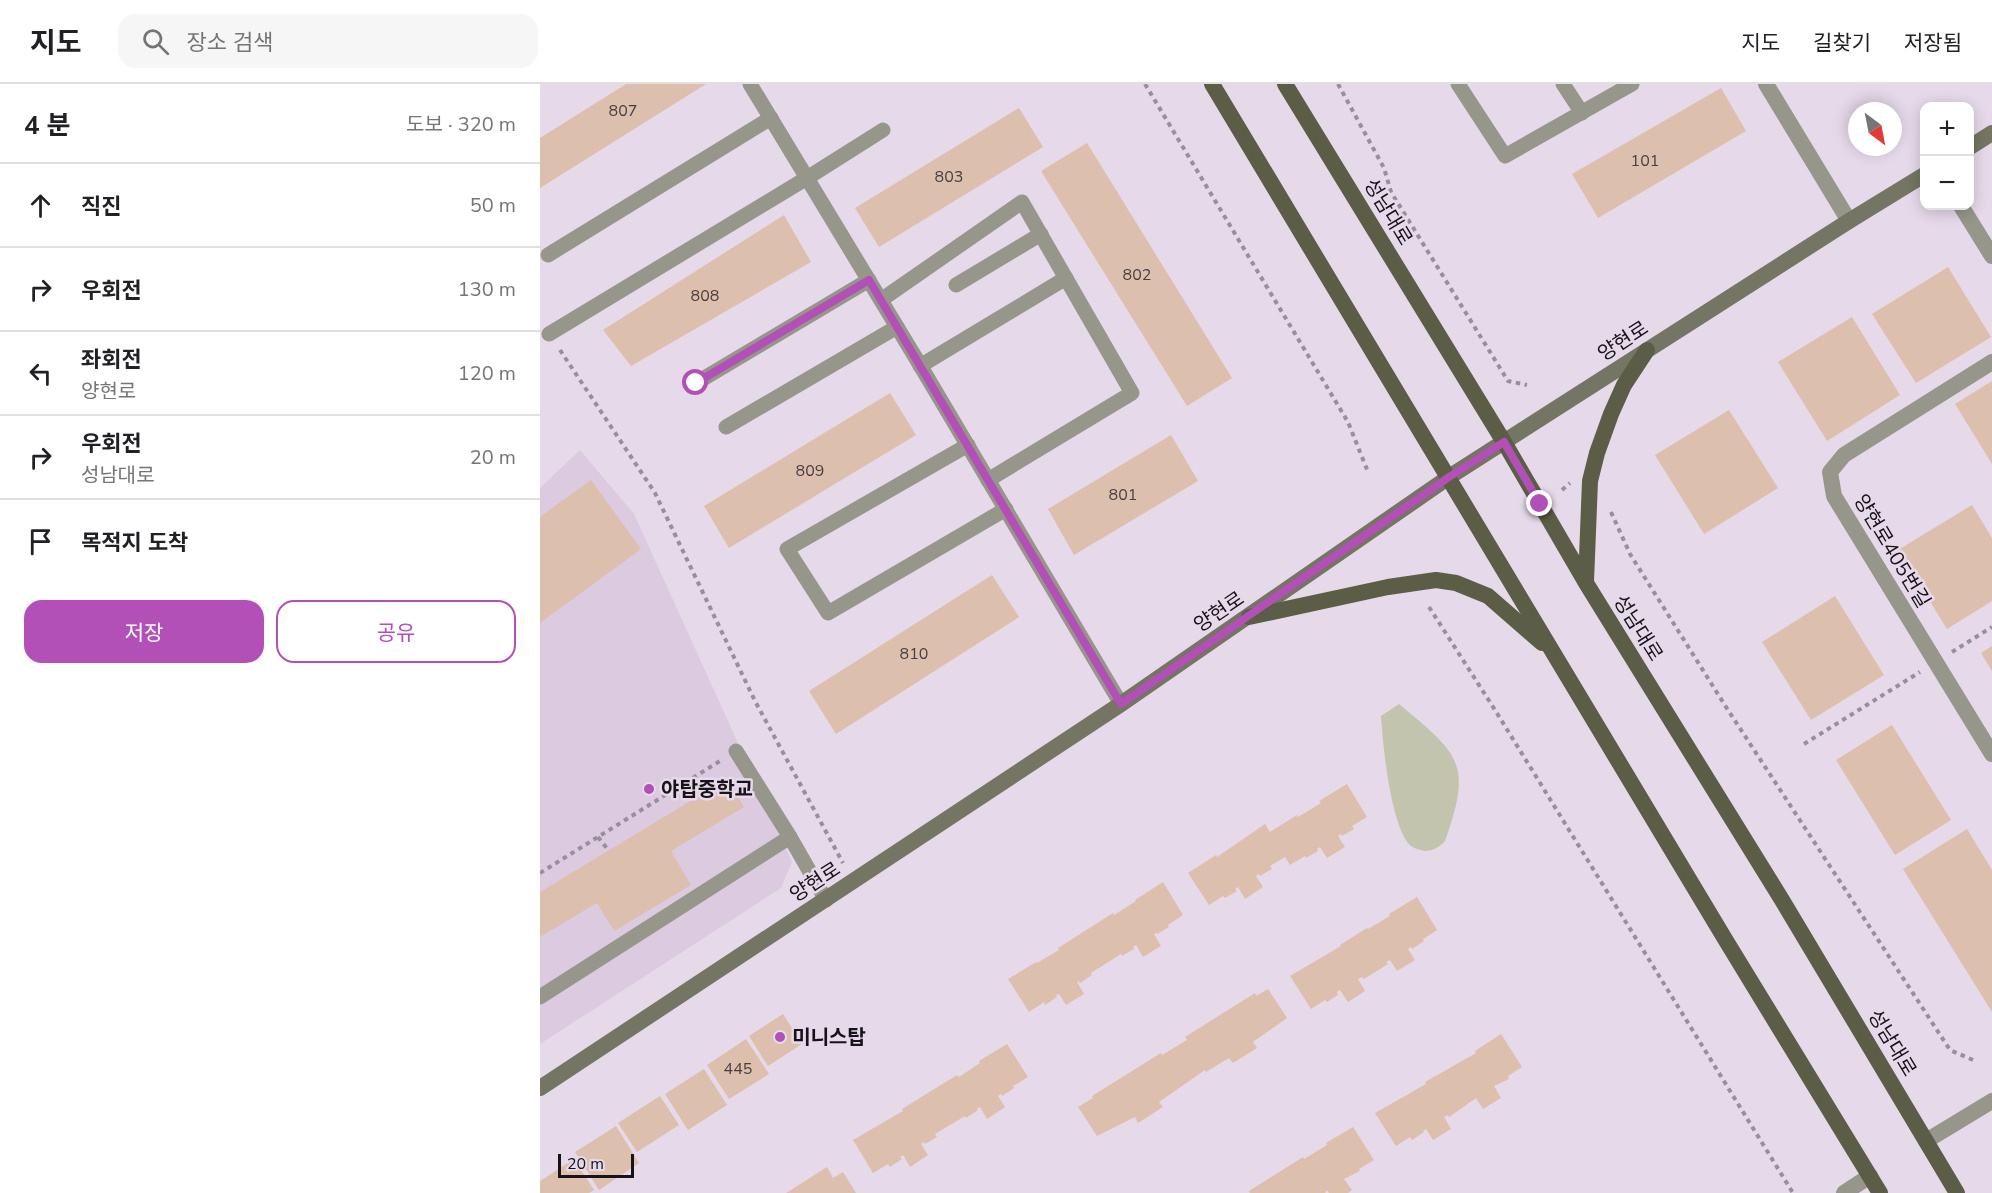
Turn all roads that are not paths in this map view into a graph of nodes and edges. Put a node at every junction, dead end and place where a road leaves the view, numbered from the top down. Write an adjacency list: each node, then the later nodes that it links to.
1 (750, 84): 9 (lane)
2 (1212, 84): 33 (main road)
3 (1285, 84): 31 (main road, 성남대로)
4 (1458, 84): 8 (lane)
5 (1563, 84): 8 (lane)
6 (1632, 84): 8 (lane)
7 (1766, 84): 16 (street)
8 (1582, 113)
9 (771, 118): 14 (lane); 18 (lane)
10 (883, 130): 14 (lane)
11 (1992, 133): 12 (main road)
12 (1974, 144)
13 (1920, 177): 16 (main road, 양현로)
14 (807, 178): 21 (lane); 25 (lane)
15 (1963, 210): 19 (street)
16 (1848, 221): 26 (main road, 양현로)
17 (1041, 234): 20 (lane); 22 (lane); 23 (lane)
18 (548, 255)
19 (1992, 256)
20 (1066, 278): 28 (lane); 34 (lane)
21 (869, 280): 23 (lane); 29 (lane)
22 (956, 285)
23 (881, 300): 24 (lane)
24 (897, 327): 28 (lane); 30 (lane)
25 (549, 334)
26 (1647, 350): 31 (main road, 양현로); 36 (main road)
27 (1992, 362): 41 (street, 양현로405번길)
28 (920, 366): 32 (lane)
29 (696, 383)
30 (726, 427)
31 (1504, 442): 33 (main road, 양현로); 36 (main road, 성남대로)
32 (968, 446): 34 (lane); 35 (lane)
33 (1449, 477): 37 (main road, 양현로); 38 (main road)
34 (988, 480): 35 (lane)
35 (1006, 509): 39 (lane)
36 (1586, 583): 47 (main road, 성남대로)
37 (1249, 617): 38 (main road); 39 (main road, 양현로)
38 (1553, 653): 48 (main road)
39 (1121, 704): 43 (main road, 양현로)
40 (736, 751): 42 (lane)
41 (1992, 754)
42 (790, 837): 43 (lane); 44 (lane)
43 (826, 900): 45 (main road, 양현로)
44 (540, 997)
45 (540, 1089)
46 (1992, 1101): 47 (street)
47 (1926, 1141): 51 (main road, 성남대로)
48 (1870, 1176): 49 (street); 50 (main road)
49 (1844, 1193)
50 (1880, 1193)
51 (1957, 1193)

